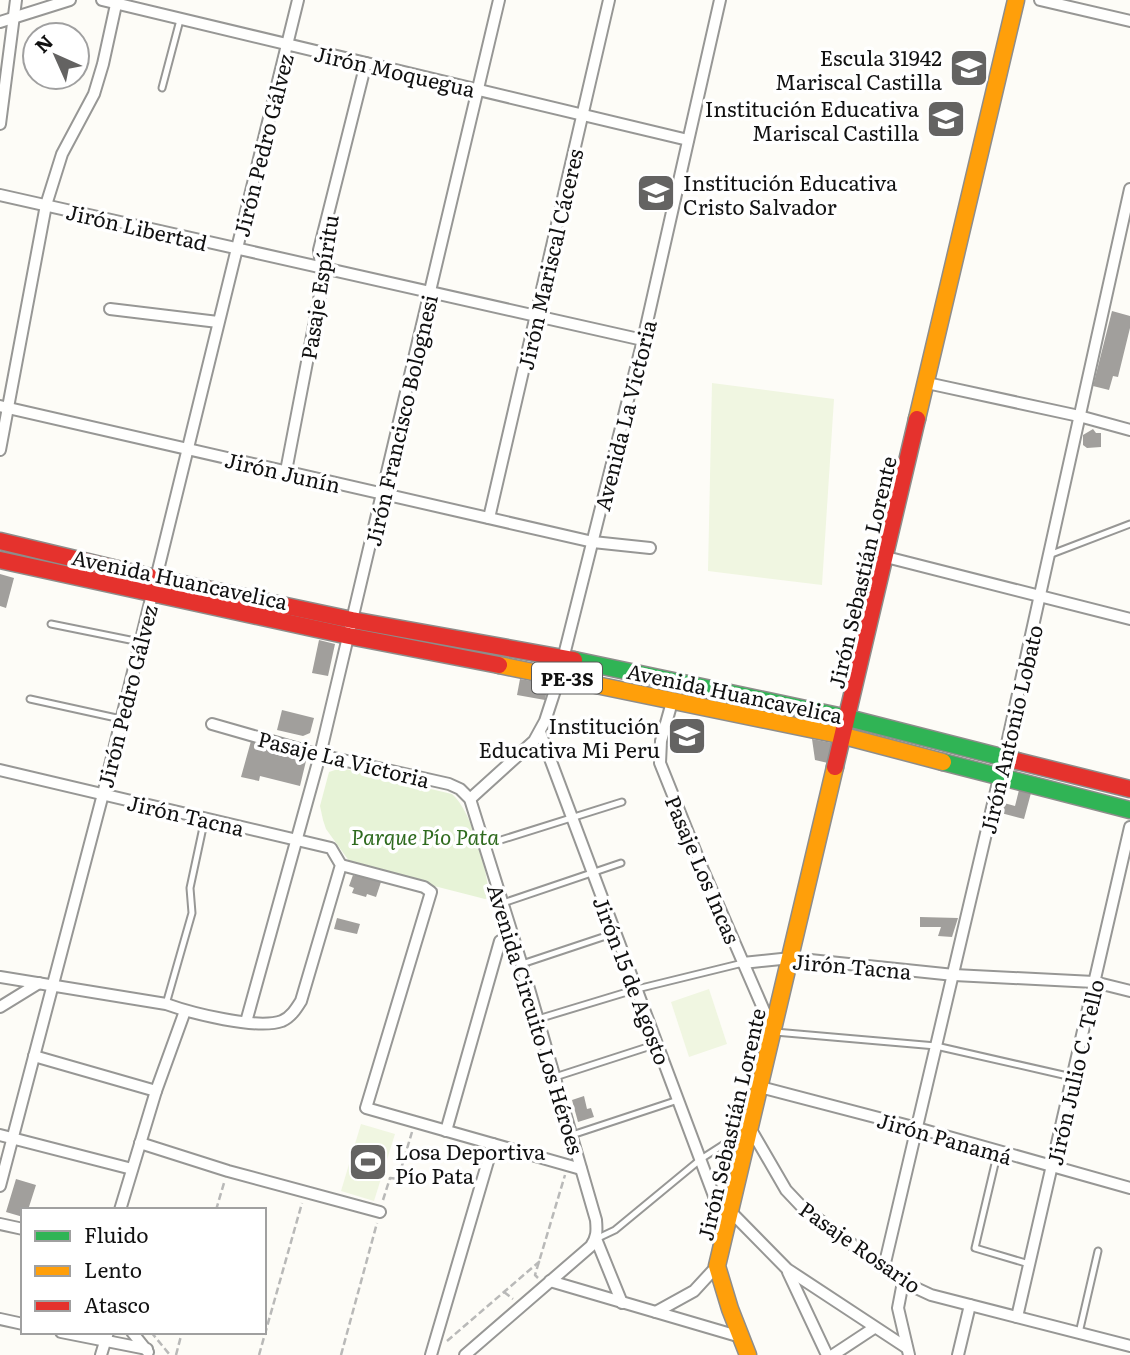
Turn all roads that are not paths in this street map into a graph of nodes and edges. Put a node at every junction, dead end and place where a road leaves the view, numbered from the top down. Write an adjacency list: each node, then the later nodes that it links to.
1 (16, 0): 11 (street)
2 (70, 0): 11 (street)
3 (102, 0): 10 (street, Jirón Moquegua)
4 (298, 0): 15 (street, Jirón Pedro Gálvez)
5 (499, 0): 18 (street, Jirón Francisco Bolognesi)
6 (609, 0): 19 (street, Jirón Mariscal Cáceres)
7 (720, 0): 21 (street, Avenida La Victoria)
8 (1016, 0): 33 (main road, Jirón Sebastián Lorente)
9 (1040, 0): 13 (street)
10 (116, 2): 12 (street, Jirón Moquegua); 24 (street)
11 (15, 18): 14 (street); 20 (street)
12 (180, 19): 15 (street, Jirón Moquegua); 17 (lane)
13 (1130, 21)
14 (0, 22)
15 (287, 44): 16 (street, Jirón Moquegua); 26 (street, Jirón Pedro Gálvez)
16 (366, 63): 18 (street, Jirón Moquegua); 27 (street, Pasaje Espíritu)
17 (162, 88)
18 (478, 90): 19 (street, Jirón Moquegua); 28 (street, Jirón Francisco Bolognesi)
19 (583, 115): 21 (street, Jirón Moquegua); 30 (street, Jirón Mariscal Cáceres)
20 (0, 124)
21 (688, 140): 32 (street, Avenida La Victoria)
22 (1130, 189): 25 (street, Jirón Antonio Lobato)
23 (0, 195): 24 (street, Jirón Libertad)
24 (46, 205): 26 (street, Jirón Libertad); 34 (street)
25 (1127, 219): 35 (street, Jirón Antonio Lobato)
26 (237, 248): 27 (street, Jirón Libertad); 31 (street, Jirón Pedro Gálvez)
27 (320, 267): 28 (street, Jirón Libertad); 39 (street, Pasaje Espíritu)
28 (430, 292): 30 (street, Jirón Libertad); 40 (street, Jirón Francisco Bolognesi)
29 (110, 309): 31 (street)
30 (536, 316): 32 (street, Jirón Libertad); 41 (street, Jirón Mariscal Cáceres)
31 (218, 322): 37 (street, Jirón Pedro Gálvez)
32 (643, 340): 44 (street, Avenida La Victoria)
33 (927, 383): 35 (street); 47 (main road, Jirón Sebastián Lorente)
34 (4, 407): 37 (street, Jirón Junín); 38 (street)
35 (1079, 416): 36 (street); 46 (street, Jirón Antonio Lobato)
36 (1130, 430)
37 (187, 449): 39 (street, Jirón Junín); 49 (street, Jirón Pedro Gálvez)
38 (0, 450)
39 (286, 471): 40 (street, Jirón Junín)
40 (383, 494): 41 (street, Jirón Junín); 53 (street, Jirón Francisco Bolognesi)
41 (489, 518): 44 (street, Jirón Junín)
42 (1130, 524): 46 (lane)
43 (0, 541): 49 (main road, Avenida Huancavelica / PE-3S)
44 (593, 542): 45 (street, Jirón Junín); 55 (street, Avenida La Victoria)
45 (650, 548)
46 (1049, 555): 50 (street, Jirón Antonio Lobato)
47 (886, 557): 50 (street); 59 (main road, Jirón Sebastián Lorente)
48 (0, 560): 49 (main road, Avenida Huancavelica / PE-3S)
49 (153, 586): 53 (main road, Avenida Huancavelica / PE-3S); 54 (street, Jirón Pedro Gálvez)
50 (1040, 596): 51 (street); 65 (street, Jirón Antonio Lobato)
51 (1130, 619)
52 (51, 624): 54 (lane)
53 (351, 628): 55 (main road, Avenida Huancavelica / PE-3S); 56 (main road, Avenida Huancavelica / PE-3S); 64 (street, Jirón Francisco Bolognesi)
54 (140, 642): 60 (street, Jirón Pedro Gálvez)
55 (564, 658): 56 (street, Avenida La Victoria); 59 (main road, Avenida Huancavelica / PE-3S)
56 (559, 676): 58 (main road, Avenida Huancavelica / PE-3S); 62 (street, Avenida La Victoria)
57 (30, 699): 60 (lane)
58 (672, 702): 63 (main road, Avenida Huancavelica / PE-3S); 85 (street, Pasaje Los Incas)
59 (848, 718): 63 (main road, Jirón Sebastián Lorente); 65 (main road, Avenida Huancavelica / PE-3S)
60 (121, 719): 69 (street, Jirón Pedro Gálvez)
61 (212, 724): 64 (street, Pasaje La Victoria)
62 (540, 732): 70 (street, Avenida La Victoria); 73 (street, Jirón 15 de Agosto)
63 (844, 736): 67 (main road, Avenida Huancavelica / PE-3S); 84 (main road, Jirón Sebastián Lorente)
64 (320, 755): 70 (street, Pasaje La Victoria); 76 (street, Jirón Francisco Bolognesi)
65 (1004, 757): 67 (street, Jirón Antonio Lobato); 68 (main road, Avenida Huancavelica / PE-3S)
66 (0, 769): 69 (street, Jirón Tacna)
67 (1000, 776): 72 (main road, Avenida Huancavelica / PE-3S); 87 (street, Jirón Antonio Lobato)
68 (1130, 789)
69 (103, 794): 74 (street, Jirón Tacna); 91 (street, Jirón Pedro Gálvez)
70 (470, 799): 77 (street, Avenida Circuito Los Héroes)
71 (622, 802): 73 (lane)
72 (1130, 810)
73 (572, 817): 77 (lane); 80 (street, Jirón 15 de Agosto)
74 (205, 818): 76 (street, Jirón Tacna); 94 (lane)
75 (1130, 827): 89 (street, Jirón Julio C. Tello)
76 (296, 840): 79 (street, Jirón Tacna); 98 (street, Jirón Francisco Bolognesi)
77 (485, 845): 81 (street, Avenida Circuito Los Héroes)
78 (621, 863): 80 (lane)
79 (341, 865): 98 (street); 110 (street)
80 (593, 873): 81 (lane); 82 (street, Jirón 15 de Agosto)
81 (503, 903): 86 (street, Avenida Circuito Los Héroes)
82 (616, 933): 86 (lane); 92 (street, Jirón 15 de Agosto)
83 (500, 941): 110 (street)
84 (791, 958): 85 (street, Jirón Tacna); 87 (street, Jirón Tacna); 99 (main road, Jirón Sebastián Lorente)
85 (743, 963): 92 (lane, Jirón Tacna); 99 (street, Pasaje Los Incas)
86 (522, 964): 97 (street, Avenida Circuito Los Héroes)
87 (954, 975): 89 (street, Jirón Tacna); 101 (street, Jirón Antonio Lobato)
88 (0, 977): 90 (street)
89 (1094, 982): 93 (street, Jirón Tacna); 104 (street, Jirón Julio C. Tello)
90 (39, 983): 91 (street); 95 (street)
91 (53, 985): 94 (street); 102 (street, Jirón Pedro Gálvez)
92 (637, 989): 97 (lane, Jirón Tacna); 100 (street, Jirón 15 de Agosto)
93 (1130, 991)
94 (166, 1004): 96 (street)
95 (0, 1007)
96 (185, 1011): 98 (street); 106 (street)
97 (538, 1019): 103 (street, Avenida Circuito Los Héroes)
98 (246, 1022)
99 (774, 1031): 101 (lane); 105 (main road, Jirón Sebastián Lorente)
100 (657, 1044): 103 (lane); 107 (street, Jirón 15 de Agosto)
101 (936, 1046): 104 (lane); 109 (street, Jirón Antonio Lobato)
102 (34, 1056): 106 (street); 113 (street, Jirón Pedro Gálvez)
103 (555, 1077): 112 (street, Avenida Circuito Los Héroes)
104 (1072, 1077): 118 (street, Jirón Julio C. Tello)
105 (760, 1087): 108 (main road, Jirón Sebastián Lorente); 109 (street, Jirón Panamá)
106 (156, 1091): 114 (street)
107 (678, 1100): 112 (lane); 117 (street, Jirón 15 de Agosto)
108 (750, 1128): 117 (lane); 125 (main road, Jirón Sebastián Lorente); 133 (street, Pasaje Rosario)
109 (917, 1128): 116 (street, Jirón Panamá); 133 (street, Jirón Antonio Lobato)
110 (446, 1131): 115 (street)
111 (0, 1135): 113 (street)
112 (572, 1135): 119 (street, Avenida Circuito Los Héroes)
113 (12, 1138): 120 (street); 121 (street, Jirón Pedro Gálvez)
114 (140, 1143): 120 (street); 124 (street)
115 (492, 1144): 119 (street); 154 (street)
116 (998, 1152): 118 (street, Jirón Panamá); 131 (lane)
117 (701, 1160): 128 (street, Jirón 15 de Agosto); 129 (lane)
118 (1053, 1167): 122 (street, Jirón Panamá); 131 (street, Jirón Julio C. Tello)
119 (582, 1169): 129 (street, Avenida Circuito Los Héroes)
120 (132, 1170): 123 (street)
121 (0, 1186)
122 (1130, 1188)
123 (121, 1208)
124 (380, 1212)
125 (731, 1212): 128 (main road, Jirón Sebastián Lorente); 134 (street)
126 (0, 1223): 127 (street)
127 (21, 1228)
128 (727, 1228): 132 (main road, Jirón Sebastián Lorente)
129 (596, 1239): 135 (street); 137 (street, Avenida Circuito Los Héroes)
130 (1098, 1251): 144 (lane)
131 (1029, 1264): 140 (street, Jirón Julio C. Tello)
132 (717, 1266): 139 (street); 148 (main road, Jirón Sebastián Lorente)
133 (884, 1268): 136 (street, Pasaje Rosario)
134 (787, 1269): 143 (street); 156 (street)
135 (545, 1281): 137 (street); 152 (street)
136 (903, 1282): 138 (street, Pasaje Rosario); 150 (street)
137 (622, 1303): 139 (street)
138 (970, 1305): 140 (street, Pasaje Rosario); 158 (street)
139 (656, 1312): 148 (street)
140 (1017, 1317): 144 (street, Pasaje Rosario)
141 (0, 1319): 142 (street)
142 (21, 1324)
143 (874, 1328): 150 (street); 157 (street)
144 (1079, 1333): 149 (street, Pasaje Rosario)
145 (79, 1334): 147 (street)
146 (134, 1334): 151 (street)
147 (107, 1337): 151 (street); 153 (street)
148 (741, 1337): 155 (main road, Jirón Sebastián Lorente)
149 (1130, 1346)
150 (908, 1351)
151 (149, 1352)
152 (470, 1354)
153 (101, 1355)
154 (431, 1355)
155 (748, 1355)
156 (827, 1355)
157 (833, 1355)
158 (958, 1355)

